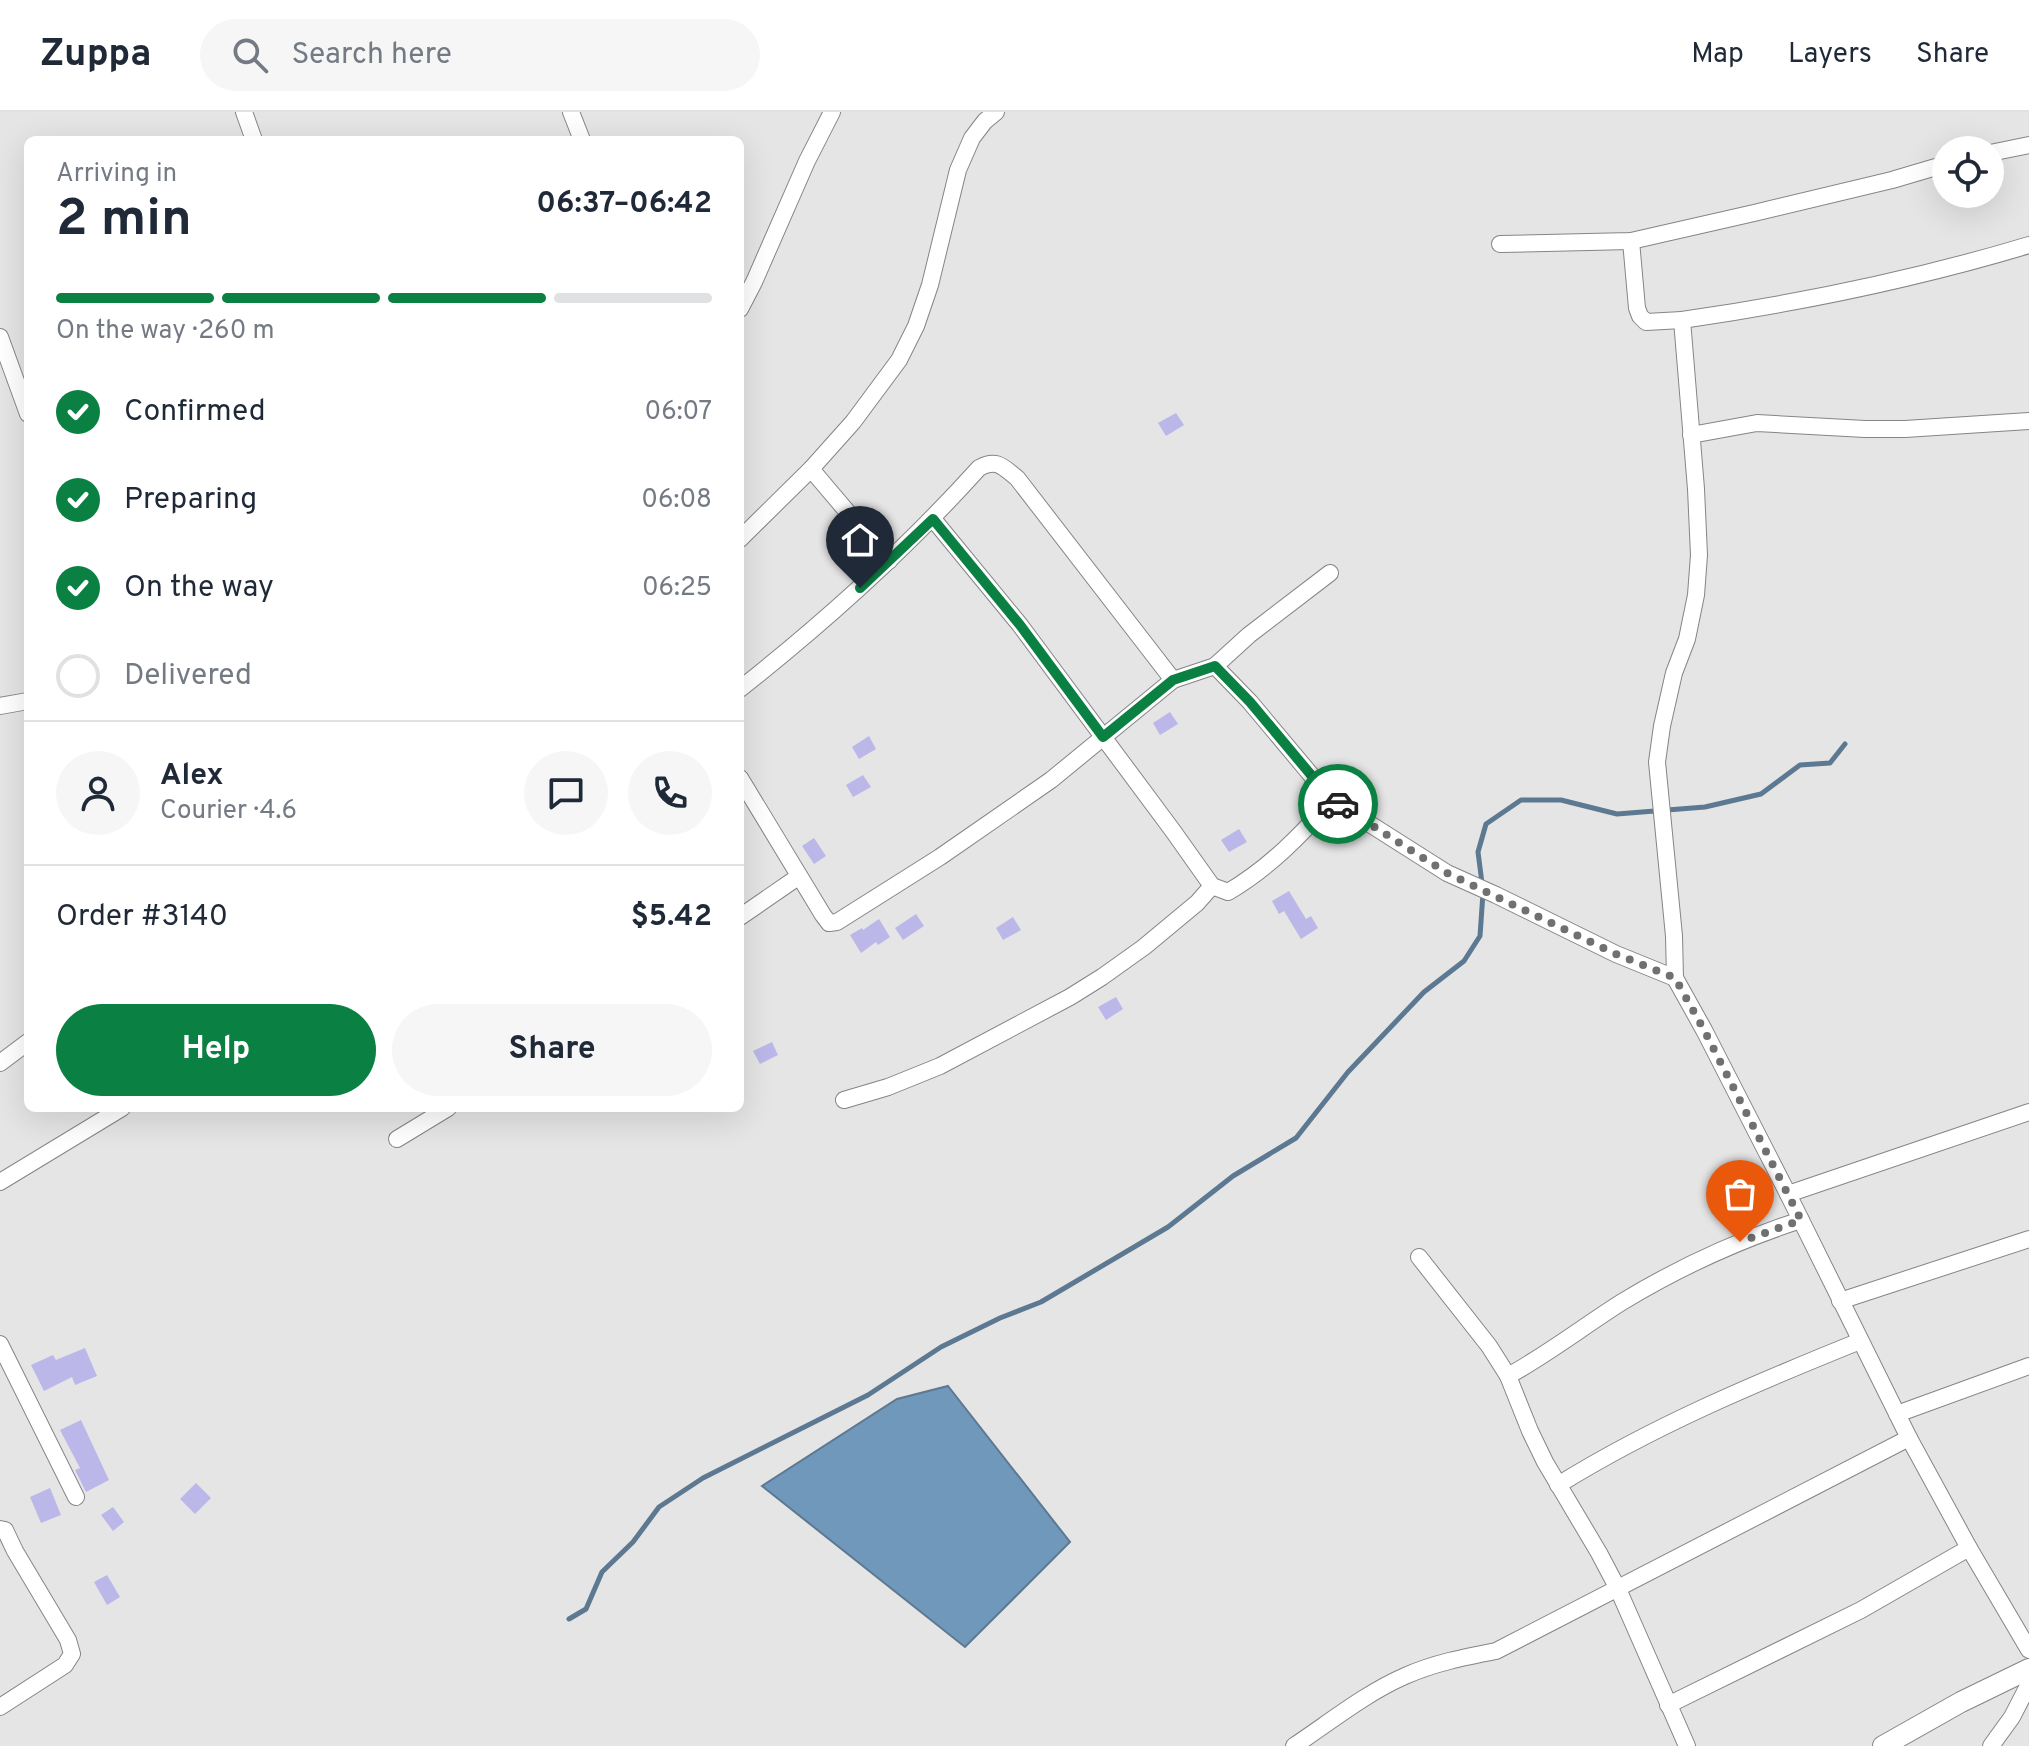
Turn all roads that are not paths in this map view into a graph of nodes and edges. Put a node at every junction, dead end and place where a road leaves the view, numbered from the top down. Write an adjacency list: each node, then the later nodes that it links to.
1 (244, 112): 5 (street)
2 (571, 112): 6 (street)
3 (832, 112): 13 (street)
4 (996, 112): 19 (street)
5 (253, 136)
6 (580, 136)
7 (2029, 145): 8 (street)
8 (2004, 150)
9 (1932, 168): 10 (street)
10 (1631, 241): 11 (street); 14 (street)
11 (1500, 244)
12 (2029, 245): 14 (street)
13 (744, 301)
14 (1682, 320): 18 (street)
15 (0, 337): 16 (street)
16 (24, 403)
17 (2029, 421): 18 (street)
18 (1691, 435): 35 (street)
19 (811, 469): 21 (street); 22 (street)
20 (933, 519): 22 (street); 25 (street); 29 (street)
21 (744, 535)
22 (889, 561): 26 (street)
23 (1330, 573): 24 (street)
24 (1215, 666): 25 (street); 31 (street)
25 (1173, 680): 29 (street)
26 (744, 686)
27 (24, 702): 28 (street)
28 (0, 706)
29 (1103, 737): 32 (street); 33 (street)
30 (744, 785): 32 (street)
31 (1332, 800): 33 (street); 35 (street)
32 (798, 877): 34 (street)
33 (1212, 886): 38 (street)
34 (744, 914)
35 (1675, 978): 44 (street)
36 (24, 1045): 37 (street)
37 (0, 1063)
38 (844, 1100)
39 (115, 1112): 43 (street)
40 (441, 1112): 42 (street)
41 (2029, 1112): 44 (street)
42 (397, 1139)
43 (0, 1182)
44 (1788, 1194): 45 (street)
45 (1801, 1220): 48 (street); 52 (street)
46 (2029, 1239): 48 (street)
47 (1419, 1257): 52 (street)
48 (1840, 1301): 49 (street)
49 (1860, 1341): 53 (street); 55 (street)
50 (0, 1344): 56 (street)
51 (2029, 1366): 53 (street)
52 (1508, 1376): 55 (street)
53 (1897, 1414): 54 (street)
54 (1909, 1438): 58 (street); 59 (street)
55 (1558, 1485): 59 (street)
56 (76, 1497)
57 (0, 1529): 64 (street)
58 (1969, 1548): 60 (street); 63 (street)
59 (1618, 1589): 63 (street); 65 (street)
60 (2029, 1650)
61 (2029, 1669): 67 (street)
62 (2029, 1684): 68 (street)
63 (1668, 1705): 66 (street)
64 (0, 1707)
65 (1294, 1746)
66 (1687, 1746)
67 (1883, 1746)
68 (1991, 1746)

